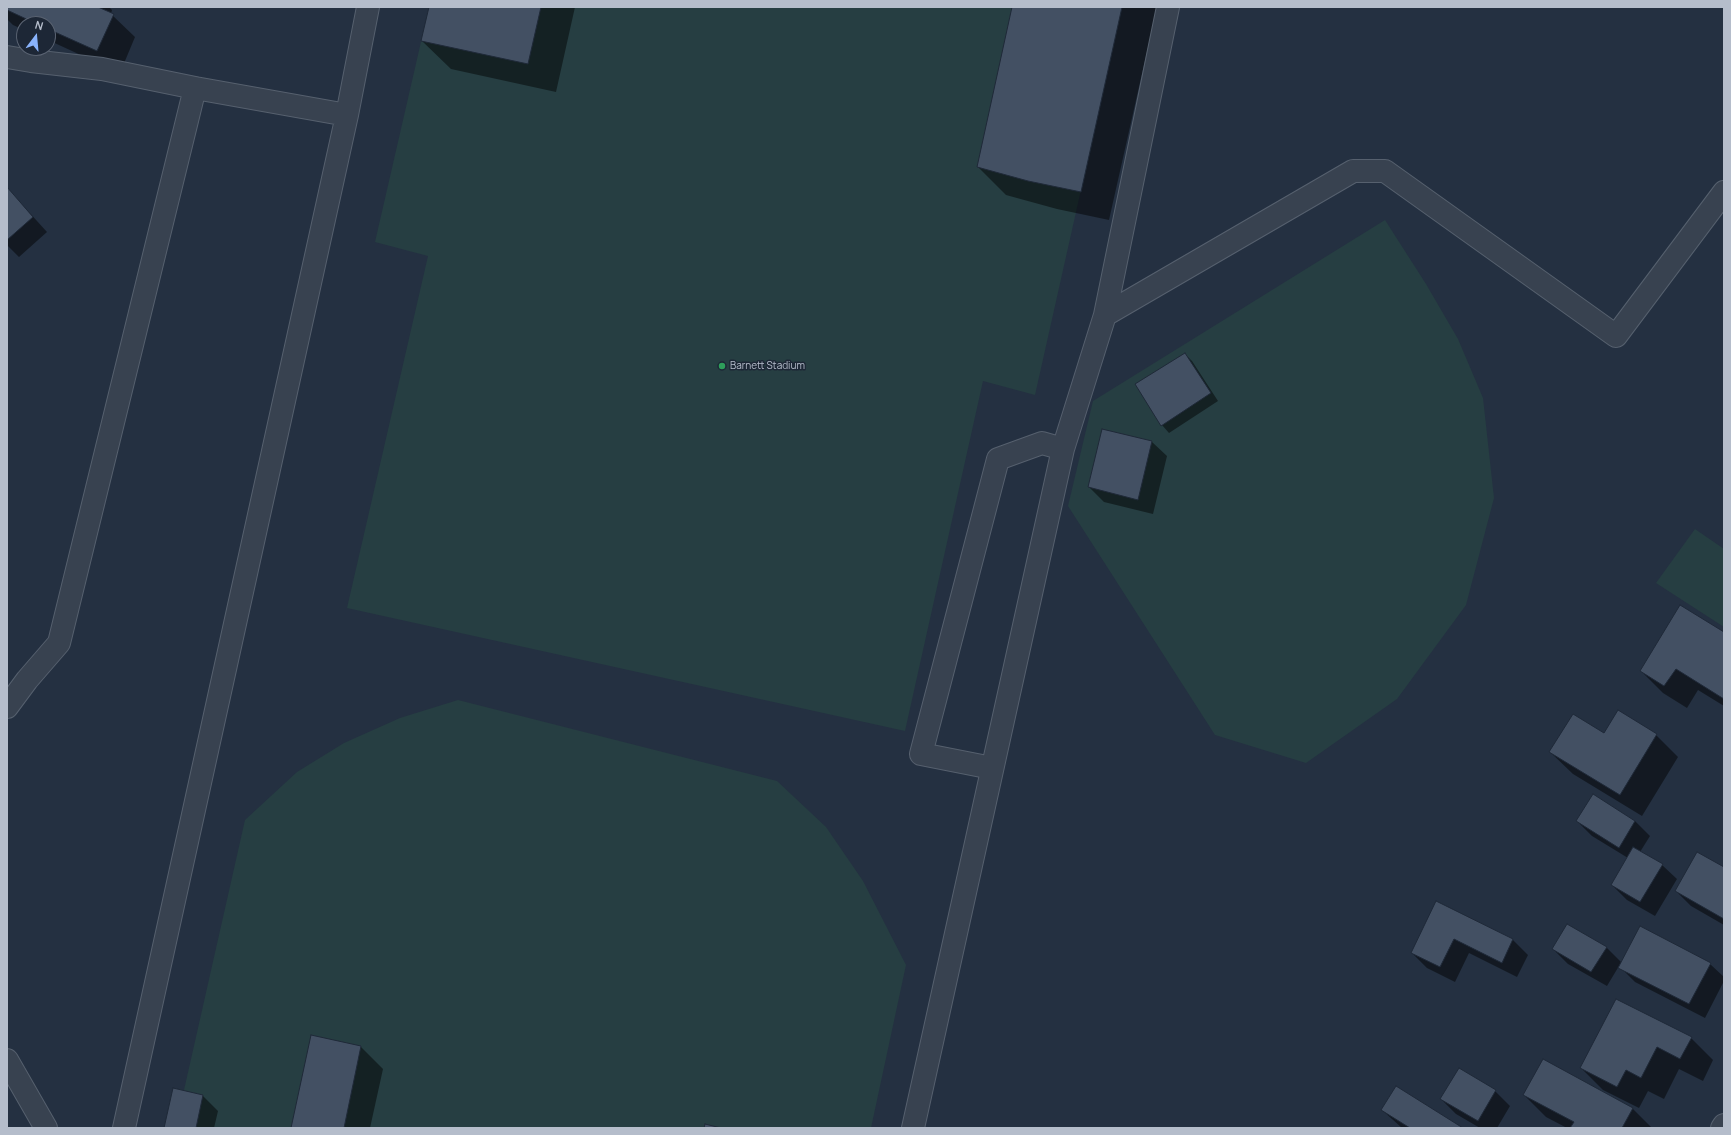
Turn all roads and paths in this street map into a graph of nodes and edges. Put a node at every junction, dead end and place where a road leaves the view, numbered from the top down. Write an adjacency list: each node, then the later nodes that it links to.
1 (368, 7): 5 (street)
2 (1168, 7): 7 (street)
3 (7, 57): 4 (street)
4 (195, 88): 5 (street); 9 (street)
5 (347, 116): 14 (street)
6 (1724, 192): 7 (street)
7 (1105, 315): 8 (street)
8 (1063, 449): 10 (street); 10 (street)
9 (7, 707)
10 (992, 768): 15 (street)
11 (7, 1060): 13 (street)
12 (1724, 1125): 16 (street)
13 (46, 1128)
14 (124, 1128)
15 (913, 1128)
16 (1722, 1128)

